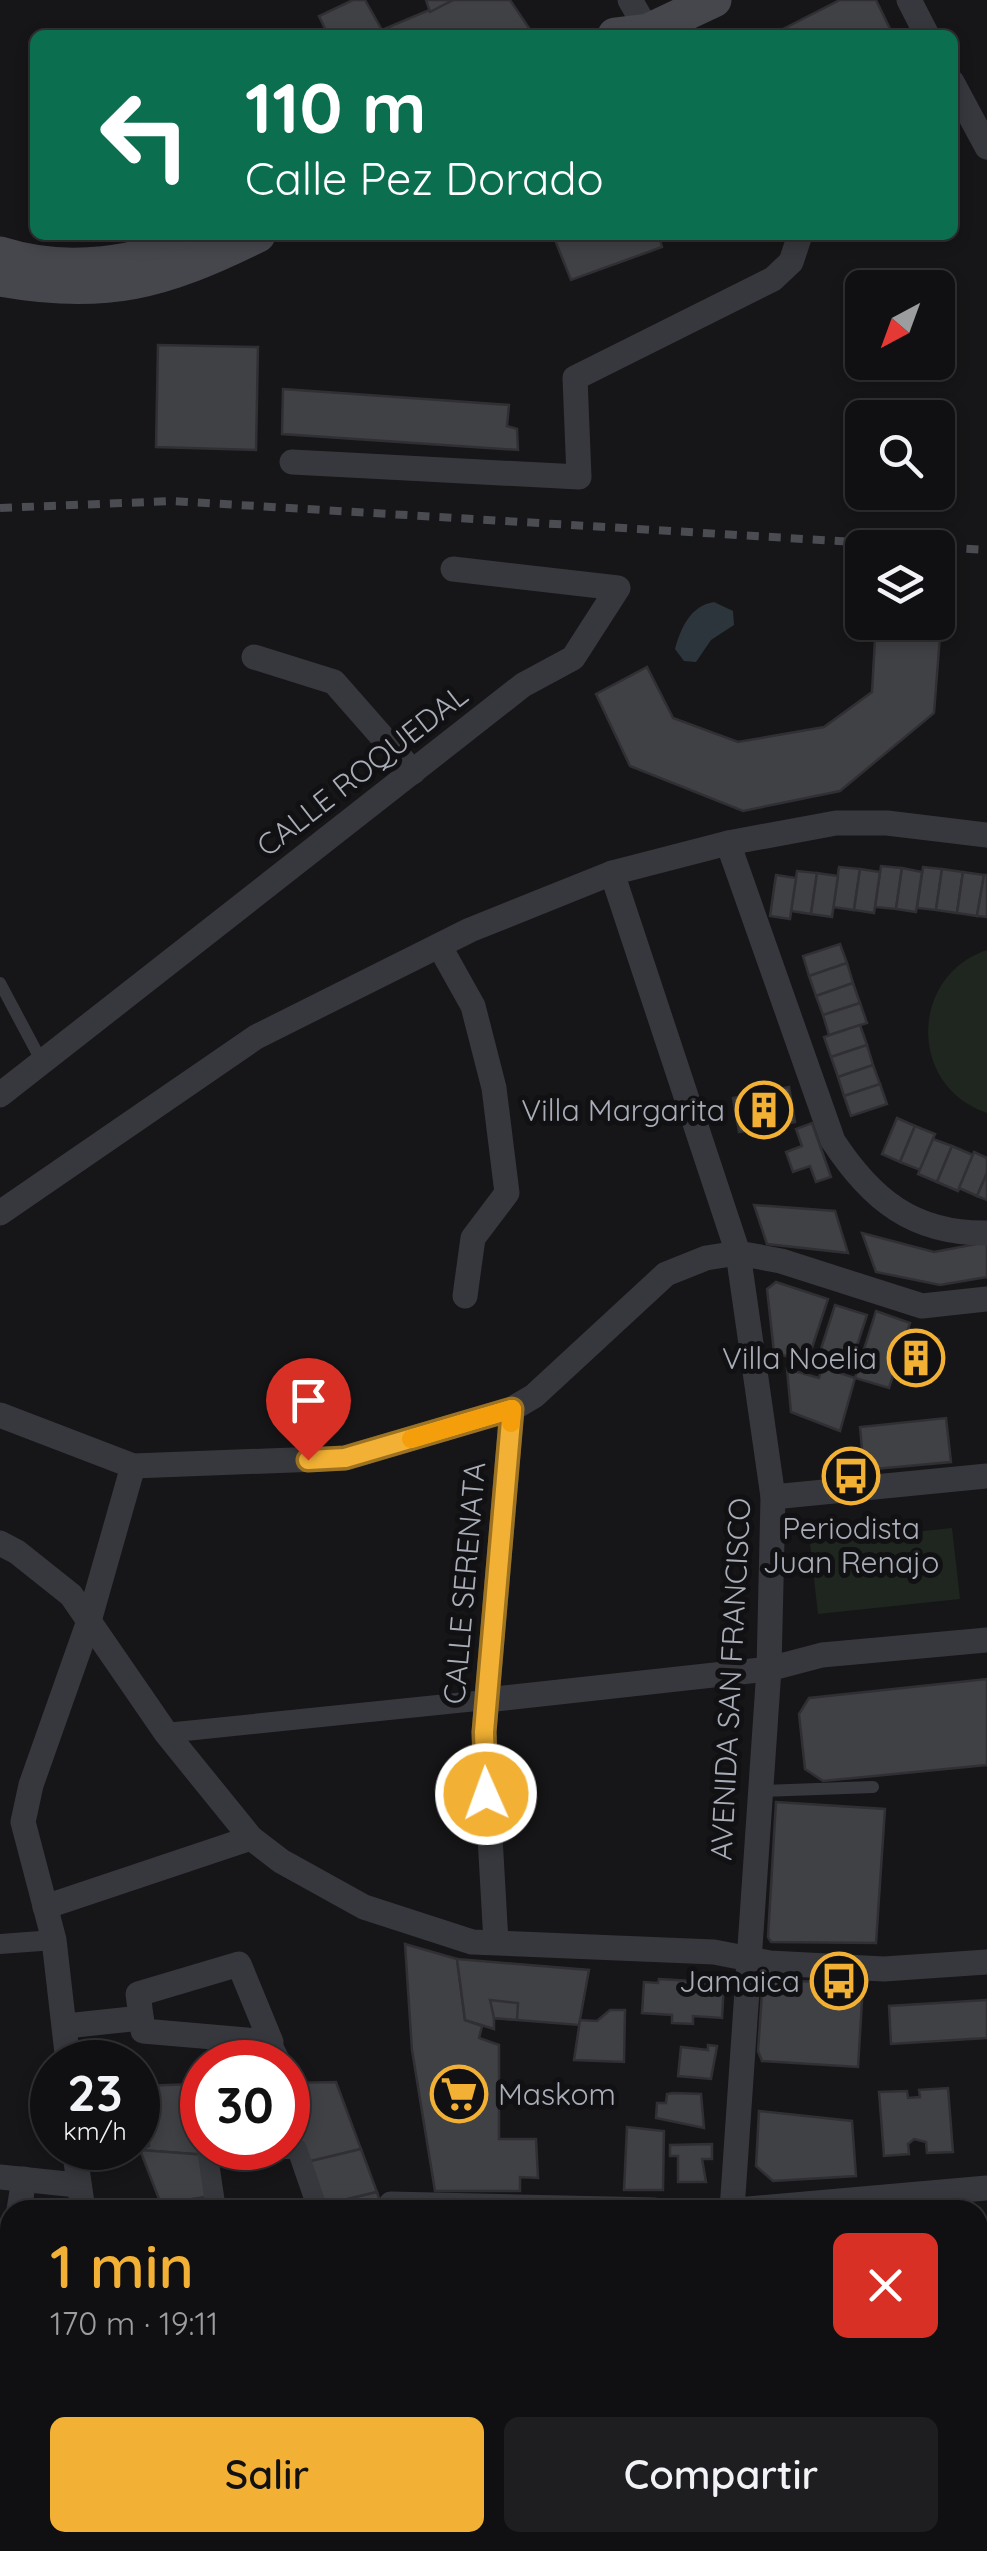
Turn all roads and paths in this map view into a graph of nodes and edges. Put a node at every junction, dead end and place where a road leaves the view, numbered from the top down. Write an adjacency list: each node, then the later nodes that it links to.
1 (630, 0): 4 (street)
2 (714, 0): 5 (main road)
3 (909, 0): 6 (street)
4 (635, 30)
5 (645, 30)
6 (924, 30)
7 (958, 93): 8 (street)
8 (987, 147)
9 (186, 240): 12 (main road)
10 (248, 240): 13 (main road)
11 (798, 240): 14 (street)
12 (0, 254)
13 (0, 279)
14 (292, 462)
15 (452, 569): 17 (street, CALLE ROQUEDAL)
16 (254, 657): 17 (street)
17 (413, 772): 23 (street, CALLE ROQUEDAL)
18 (987, 834): 19 (street)
19 (728, 843): 20 (street); 26 (street)
20 (612, 872): 21 (street); 27 (street, AVENIDA SAN FRANCISCO)
21 (440, 946): 25 (street); 28 (street)
22 (0, 983): 23 (lane)
23 (42, 1062): 24 (street, CALLE ROQUEDAL)
24 (0, 1095)
25 (4, 1203)
26 (987, 1233)
27 (738, 1253): 29 (street); 30 (street); 34 (street, AVENIDA SAN FRANCISCO)
28 (466, 1296)
29 (987, 1299)
30 (512, 1409): 32 (street); 39 (street, CALLE SERENATA)
31 (0, 1415): 32 (street)
32 (133, 1466): 36 (street)
33 (987, 1476): 34 (street)
34 (773, 1496): 38 (street, AVENIDA SAN FRANCISCO)
35 (0, 1544): 36 (street)
36 (89, 1621): 40 (street); 43 (street)
37 (987, 1640): 38 (street)
38 (769, 1669): 39 (street); 42 (street, AVENIDA SAN FRANCISCO)
39 (486, 1700): 40 (street); 47 (street, CALLE SERENATA)
40 (166, 1733): 44 (street)
41 (873, 1787): 42 (lane)
42 (760, 1792): 49 (street, AVENIDA SAN FRANCISCO)
43 (12, 1823): 45 (street)
44 (251, 1838): 45 (street); 47 (street)
45 (45, 1907): 46 (street)
46 (54, 1940): 48 (street); 52 (street)
47 (496, 1942): 49 (street)
48 (0, 1944)
49 (748, 1960): 50 (street); 62 (street, AVENIDA SAN FRANCISCO)
50 (987, 1962)
51 (141, 2018): 52 (street); 54 (street); 55 (street)
52 (66, 2026): 53 (street)
53 (67, 2040)
54 (200, 2040)
55 (271, 2040)
56 (77, 2170): 59 (street)
57 (12, 2178): 59 (street)
58 (972, 2196): 63 (street)
59 (80, 2198)
60 (214, 2200): 61 (street)
61 (315, 2200)
62 (736, 2200)
63 (904, 2200)

